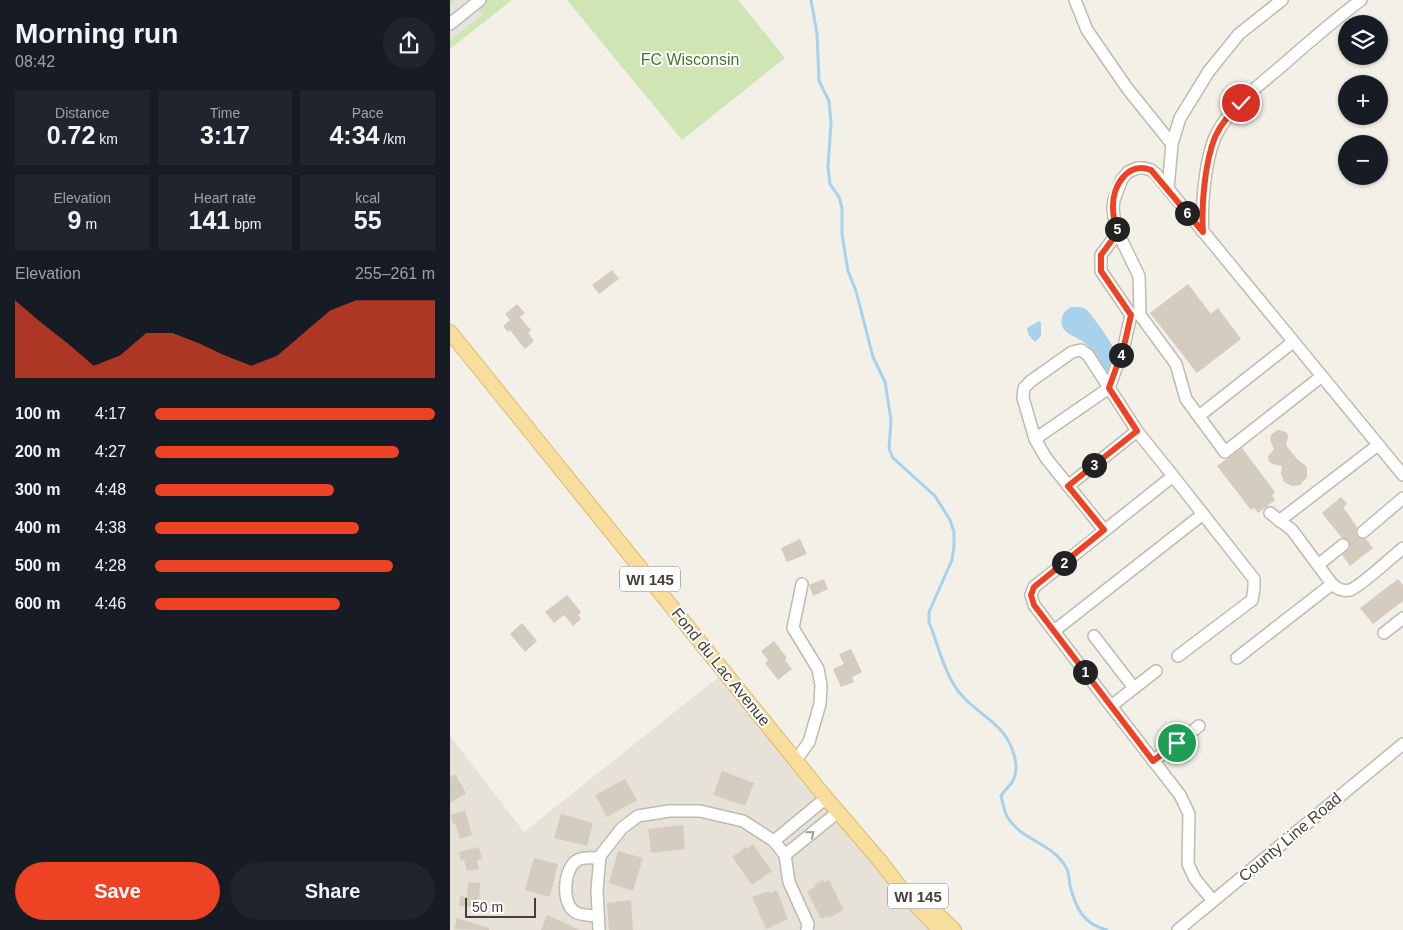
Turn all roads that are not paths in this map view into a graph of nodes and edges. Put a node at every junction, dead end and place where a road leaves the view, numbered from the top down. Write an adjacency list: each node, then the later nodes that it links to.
1 (480, 0): 5 (street)
2 (1075, 0): 6 (street)
3 (1282, 0): 6 (street)
4 (1353, 2): 9 (street)
5 (450, 24)
6 (1172, 144): 7 (street)
7 (1168, 189): 8 (street); 9 (street)
8 (1118, 232): 13 (street); 14 (street)
9 (1203, 232): 11 (street)
10 (450, 332): 43 (main road, Fond du Lac Avenue / WI 145)
11 (1293, 342): 12 (street); 14 (street)
12 (1322, 376): 14 (street); 17 (street)
13 (1109, 388): 15 (street); 16 (street); 16 (street)
14 (1199, 416)
15 (1137, 431): 19 (street); 20 (street)
16 (1035, 439): 20 (street)
17 (1378, 445): 18 (street); 24 (street)
18 (1403, 475)
19 (1173, 476): 23 (street); 25 (street)
20 (1068, 486): 25 (street)
21 (1403, 498): 26 (street)
22 (1270, 513): 24 (street)
23 (1203, 514): 33 (street); 36 (street)
24 (1279, 522): 29 (street)
25 (1104, 530): 33 (street)
26 (1363, 532)
27 (1343, 545): 29 (street)
28 (1403, 548): 31 (street)
29 (1318, 565): 31 (street)
30 (802, 584): 43 (street)
31 (1332, 584): 37 (street)
32 (1403, 618): 34 (street)
33 (1054, 631): 40 (street)
34 (1384, 633)
35 (1094, 636): 39 (street)
36 (1178, 656)
37 (1237, 658)
38 (1156, 671): 39 (street)
39 (1134, 688): 40 (street)
40 (1111, 706): 44 (street)
41 (1199, 726): 44 (street)
42 (1403, 744): 51 (street, County Line Road)
43 (796, 760): 45 (main road, Fond du Lac Avenue / WI 145)
44 (1153, 761): 51 (street)
45 (826, 798): 46 (main road, Fond du Lac Avenue / WI 145); 47 (street)
46 (838, 812): 48 (street, one-way to 46); 50 (main road, Fond du Lac Avenue / WI 145)
47 (774, 841): 48 (street); 49 (street)
48 (785, 856): 54 (street)
49 (600, 858): 52 (street); 52 (street)
50 (881, 862): 55 (main road, Fond du Lac Avenue / WI 145); 56 (main road, Fond du Lac Avenue / WI 145)
51 (1213, 901): 57 (street, County Line Road)
52 (598, 916): 53 (street)
53 (599, 930)
54 (807, 930)
55 (940, 930)
56 (954, 930)
57 (1178, 930)

